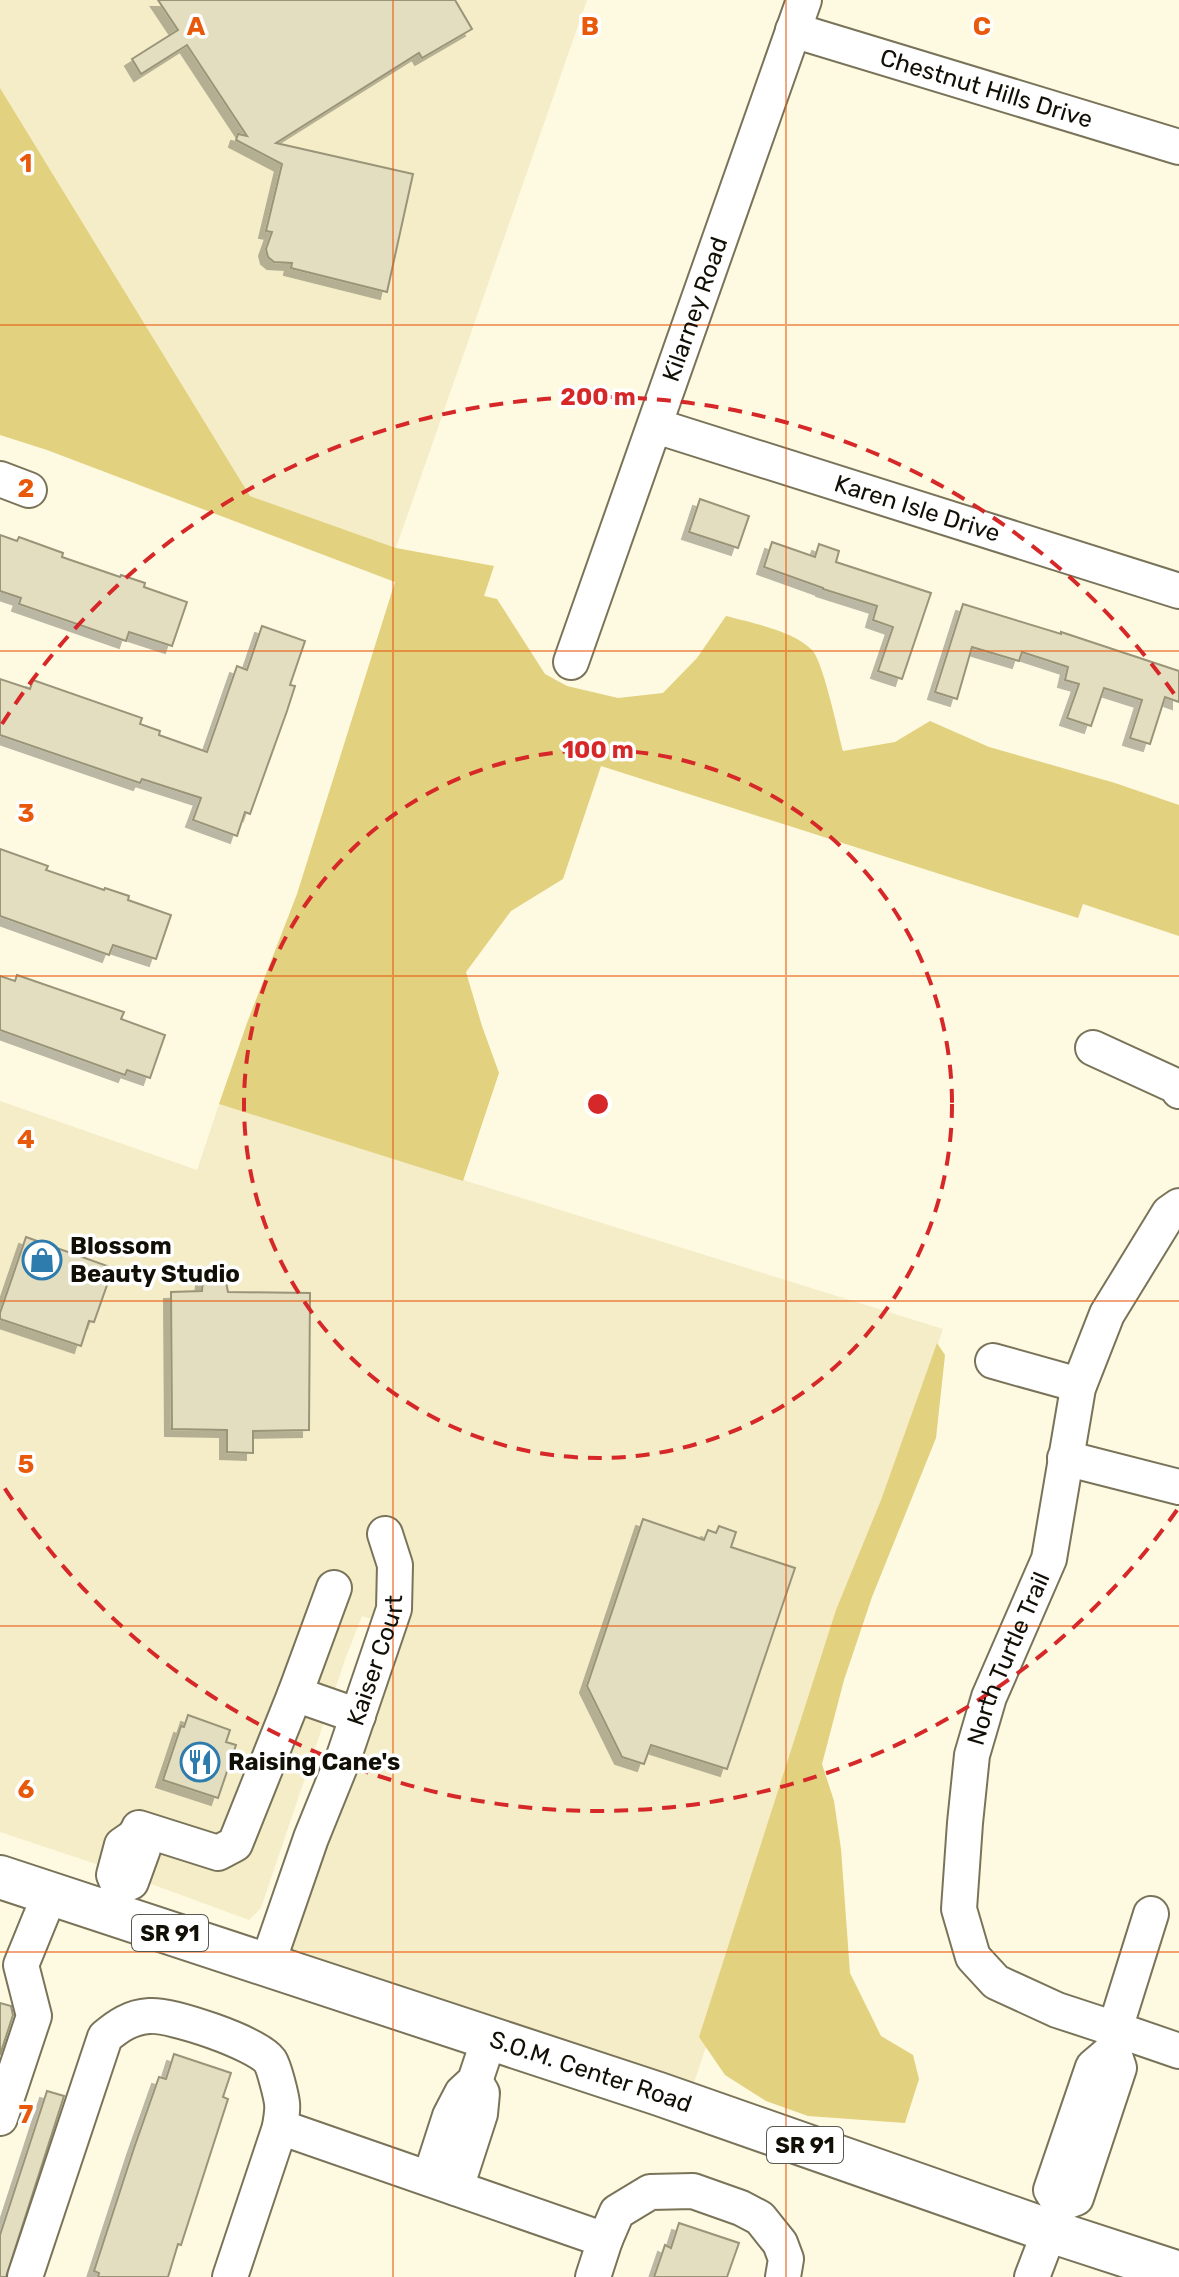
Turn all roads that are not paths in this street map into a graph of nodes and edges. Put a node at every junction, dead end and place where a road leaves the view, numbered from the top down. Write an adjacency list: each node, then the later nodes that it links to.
1 (799, 15): 2 (street, Chestnut Hills Drive); 3 (street, Kilarney Road)
2 (1179, 147)
3 (656, 426): 4 (street, Karen Isle Drive); 5 (street, Kilarney Road)
4 (1179, 591)
5 (571, 662)
6 (1093, 1048): 7 (street)
7 (1179, 1091)
8 (1179, 1206): 10 (street, North Turtle Trail)
9 (993, 1361): 10 (street)
10 (1079, 1385): 11 (street, North Turtle Trail)
11 (1065, 1458): 12 (street); 24 (street, North Turtle Trail)
12 (1179, 1487)
13 (385, 1534): 16 (street, Kaiser Court)
14 (334, 1588): 15 (street)
15 (295, 1694): 16 (street); 19 (street)
16 (358, 1716): 21 (street, Kaiser Court)
17 (0, 1877): 18 (main road, S.O.M. Center Road / SR 91)
18 (50, 1894): 19 (main road, S.O.M. Center Road / SR 91); 22 (street)
19 (114, 1900): 21 (main road, S.O.M. Center Road / SR 91)
20 (1151, 1914): 24 (street)
21 (267, 1965): 23 (main road, S.O.M. Center Road / SR 91)
22 (10, 1966): 26 (street)
23 (489, 2039): 28 (street); 29 (main road, S.O.M. Center Road / SR 91)
24 (1114, 2040): 25 (street, North Turtle Trail); 29 (street)
25 (1179, 2051)
26 (0, 2118)
27 (280, 2127): 28 (street); 32 (street); 33 (street)
28 (443, 2183): 30 (street)
29 (1055, 2218): 31 (main road, S.O.M. Center Road / SR 91); 36 (street)
30 (605, 2240): 34 (street); 35 (street)
31 (1179, 2273)
32 (25, 2277)
33 (230, 2277)
34 (593, 2277)
35 (783, 2277)
36 (1032, 2277)

